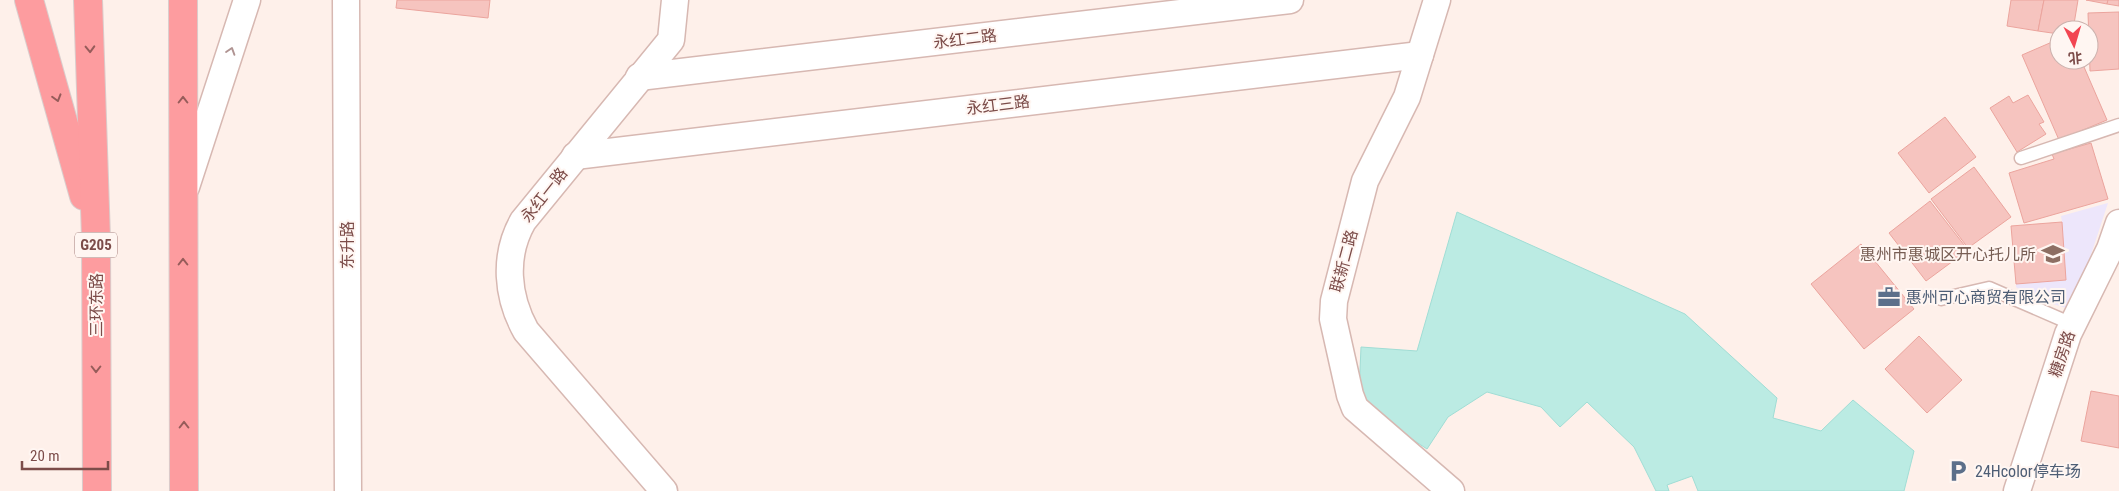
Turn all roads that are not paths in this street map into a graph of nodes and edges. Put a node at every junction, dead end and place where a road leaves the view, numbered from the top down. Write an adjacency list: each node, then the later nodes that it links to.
1 (29, 0): 16 (highway, one-way to 16)
2 (88, 0): 16 (highway, 三环东路 / G205, one-way to 16)
3 (183, 0): 14 (highway, one-way to 3)
4 (247, 0): 14 (street, one-way to 4)
5 (346, 0): 21 (street, 东升路)
6 (676, 0): 10 (street, 永红一路)
7 (1290, 0): 10 (street, 永红二路)
8 (1437, 0): 9 (street, 联新二路)
9 (1420, 55): 12 (street, 永红三路); 23 (street, 联新二路)
10 (640, 77): 12 (street, 永红一路)
11 (2119, 125): 13 (lane)
12 (575, 156): 22 (street, 永红一路)
13 (2021, 158)
14 (183, 197): 20 (highway, one-way to 14)
15 (2118, 227): 18 (street, 糖房路)
16 (96, 238): 19 (highway, 三环东路 / G205, one-way to 19)
17 (1941, 299): 18 (lane)
18 (2072, 324): 24 (street, 糖房路)
19 (97, 491)
20 (184, 491)
21 (348, 491)
22 (664, 491)
23 (1451, 491)
24 (2018, 491)

